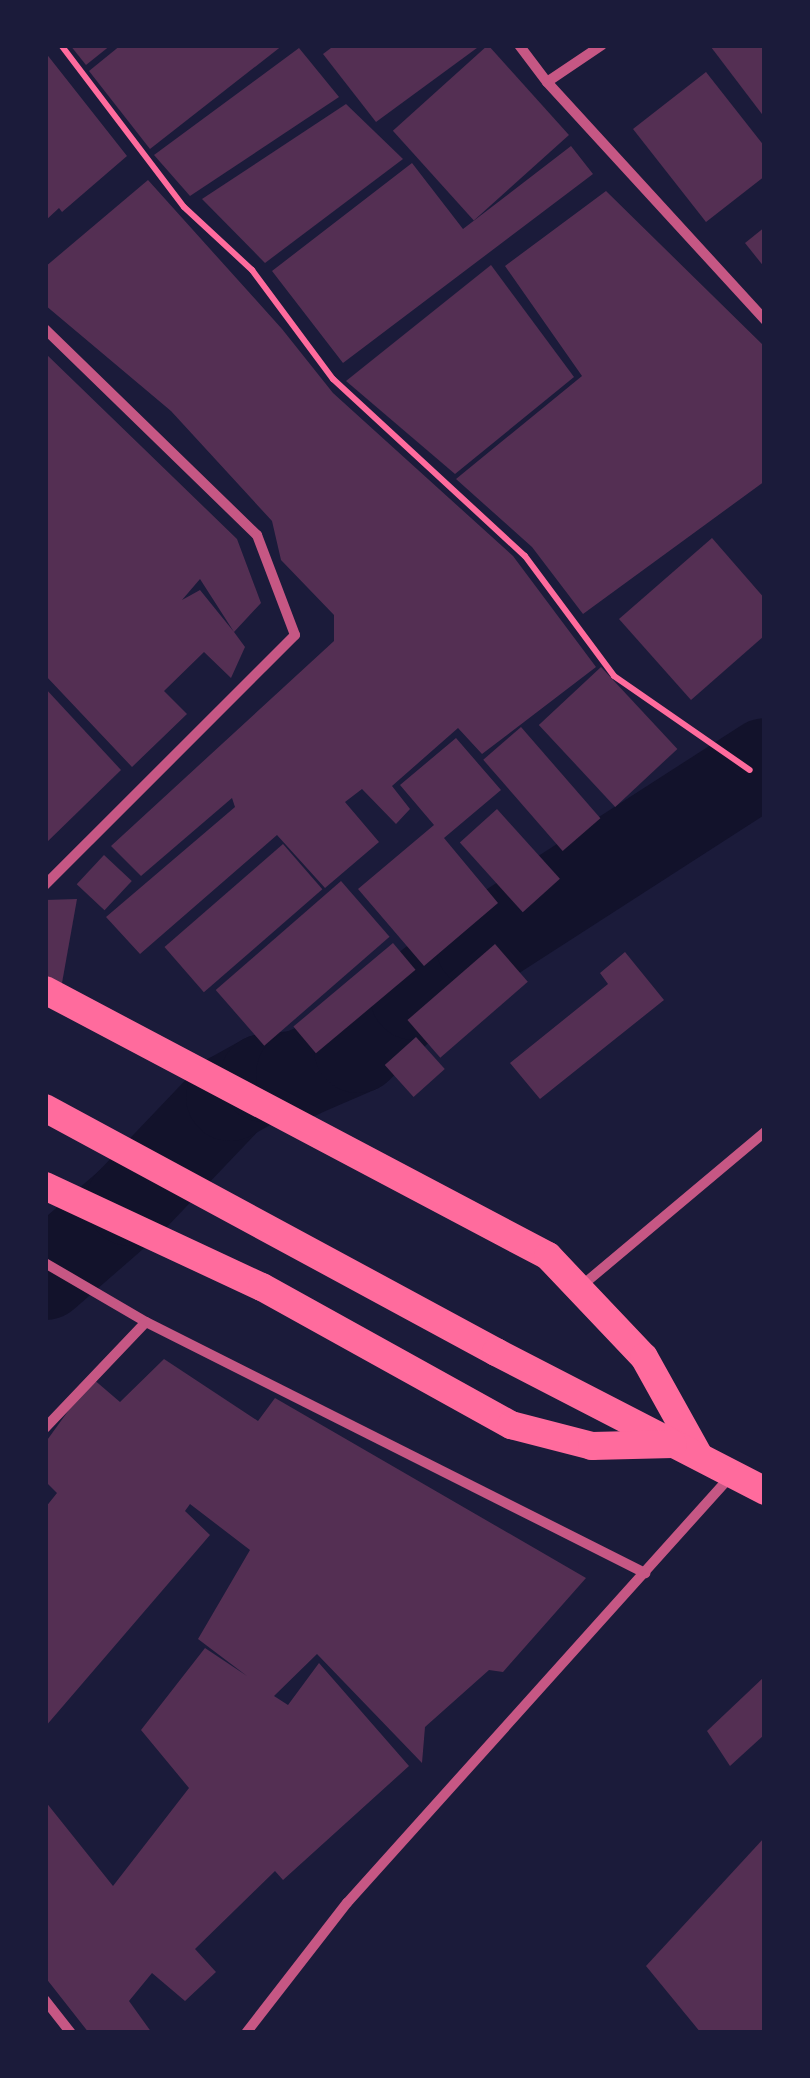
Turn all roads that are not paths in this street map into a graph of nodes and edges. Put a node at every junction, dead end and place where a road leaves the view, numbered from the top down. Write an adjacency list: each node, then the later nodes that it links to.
1 (519, 45): 3 (street)
2 (602, 45): 3 (street)
3 (548, 82): 4 (street)
4 (765, 320)
5 (45, 329): 6 (street)
6 (45, 885)
7 (45, 990): 12 (highway)
8 (45, 1108): 15 (highway)
9 (765, 1132): 12 (street)
10 (45, 1186): 15 (highway)
11 (45, 1263): 13 (street)
12 (579, 1288): 15 (highway)
13 (146, 1322): 14 (street); 18 (street)
14 (45, 1428)
15 (688, 1450): 16 (highway)
16 (733, 1473): 17 (highway); 18 (street)
17 (765, 1491)
18 (645, 1573): 21 (street)
19 (45, 2000): 20 (street)
20 (71, 2033)
21 (246, 2033)

